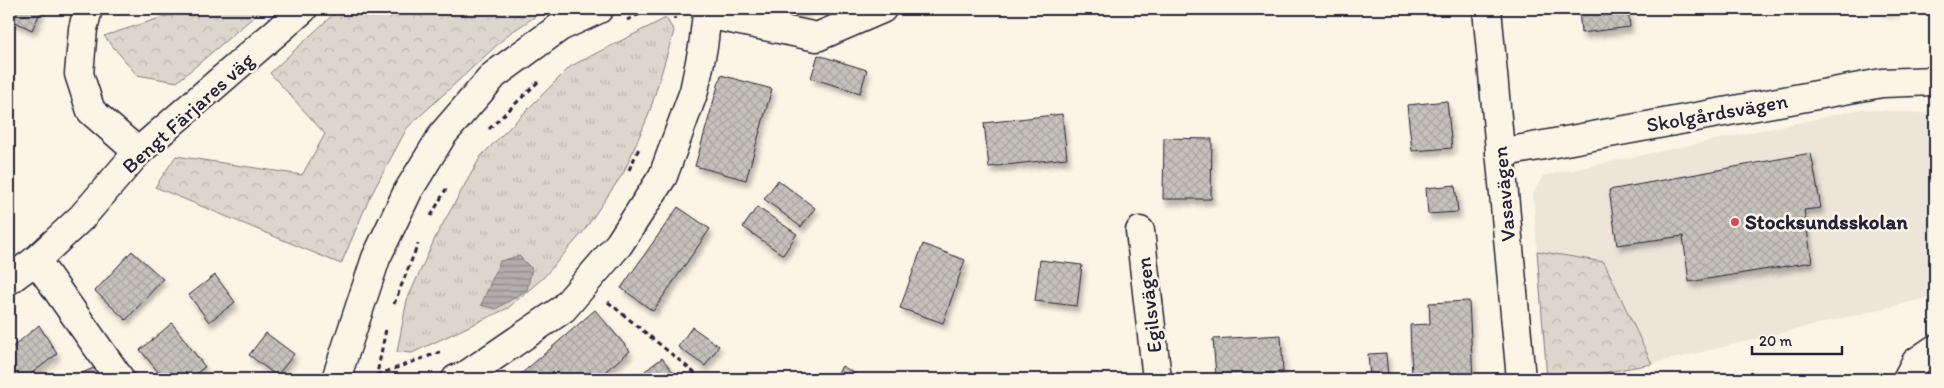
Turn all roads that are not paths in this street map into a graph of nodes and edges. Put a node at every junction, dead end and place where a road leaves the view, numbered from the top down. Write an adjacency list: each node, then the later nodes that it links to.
1 (88, 9): 8 (street)
2 (303, 9): 8 (street, Bengt Färjares väg)
3 (599, 9): 15 (street)
4 (882, 9): 6 (street)
5 (1487, 9): 9 (street, Vasavägen)
6 (706, 11): 16 (street)
7 (1935, 81): 9 (street, Skolgårdsvägen)
8 (138, 152): 11 (street, Bengt Färjares väg)
9 (1500, 153): 18 (street, Vasavägen)
10 (1140, 231): 17 (street, Egilsvägen)
11 (36, 260): 12 (street, Bengt Färjares väg); 14 (street)
12 (9, 280)
13 (1935, 349): 19 (street)
14 (120, 379)
15 (336, 379)
16 (456, 379)
17 (1157, 379)
18 (1521, 379)
19 (1907, 379)

